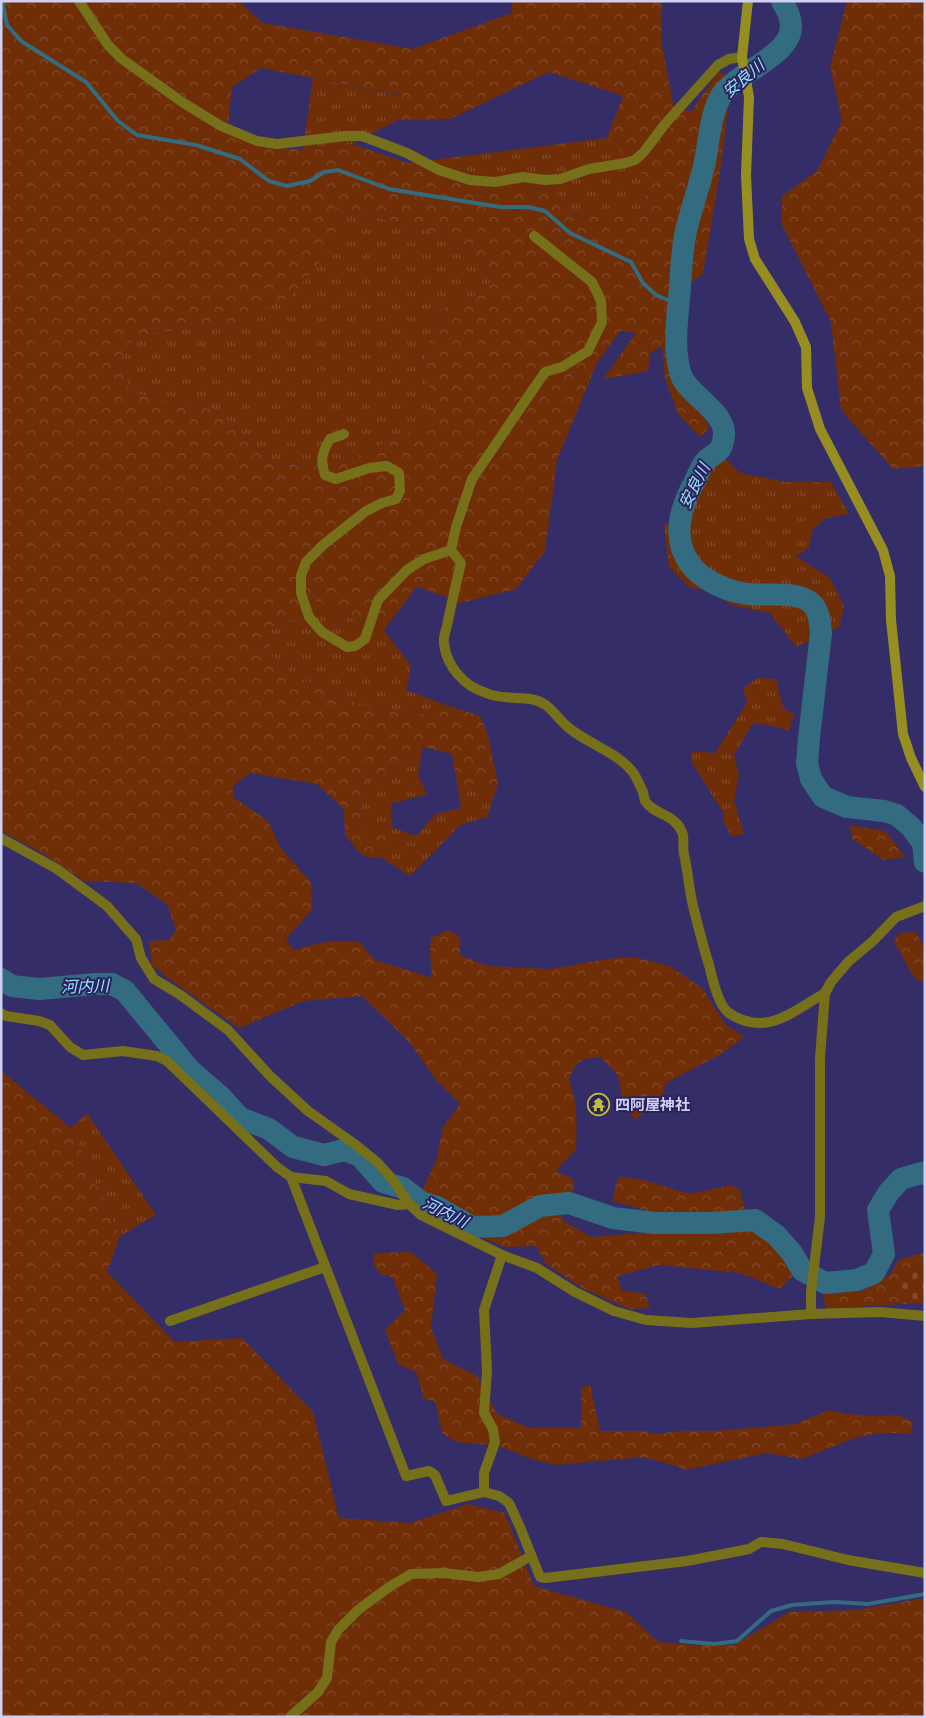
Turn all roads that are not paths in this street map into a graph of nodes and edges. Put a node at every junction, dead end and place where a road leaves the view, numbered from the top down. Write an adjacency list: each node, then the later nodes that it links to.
1 (79, 1): 3 (street)
2 (748, 1): 3 (street)
3 (743, 61): 7 (street)
4 (534, 236): 6 (street)
5 (344, 434): 6 (street)
6 (451, 550): 10 (street)
7 (925, 786)
8 (1, 838): 13 (street)
9 (925, 906): 10 (street)
10 (825, 993): 16 (street)
11 (1, 1013): 12 (street)
12 (291, 1177): 13 (street); 15 (street)
13 (406, 1200): 14 (street)
14 (502, 1255): 16 (street); 19 (street)
15 (325, 1267): 18 (street); 19 (street)
16 (811, 1314): 17 (street)
17 (925, 1316)
18 (170, 1321)
19 (484, 1492): 20 (street)
20 (531, 1556): 21 (street); 22 (street)
21 (925, 1573)
22 (290, 1717)

